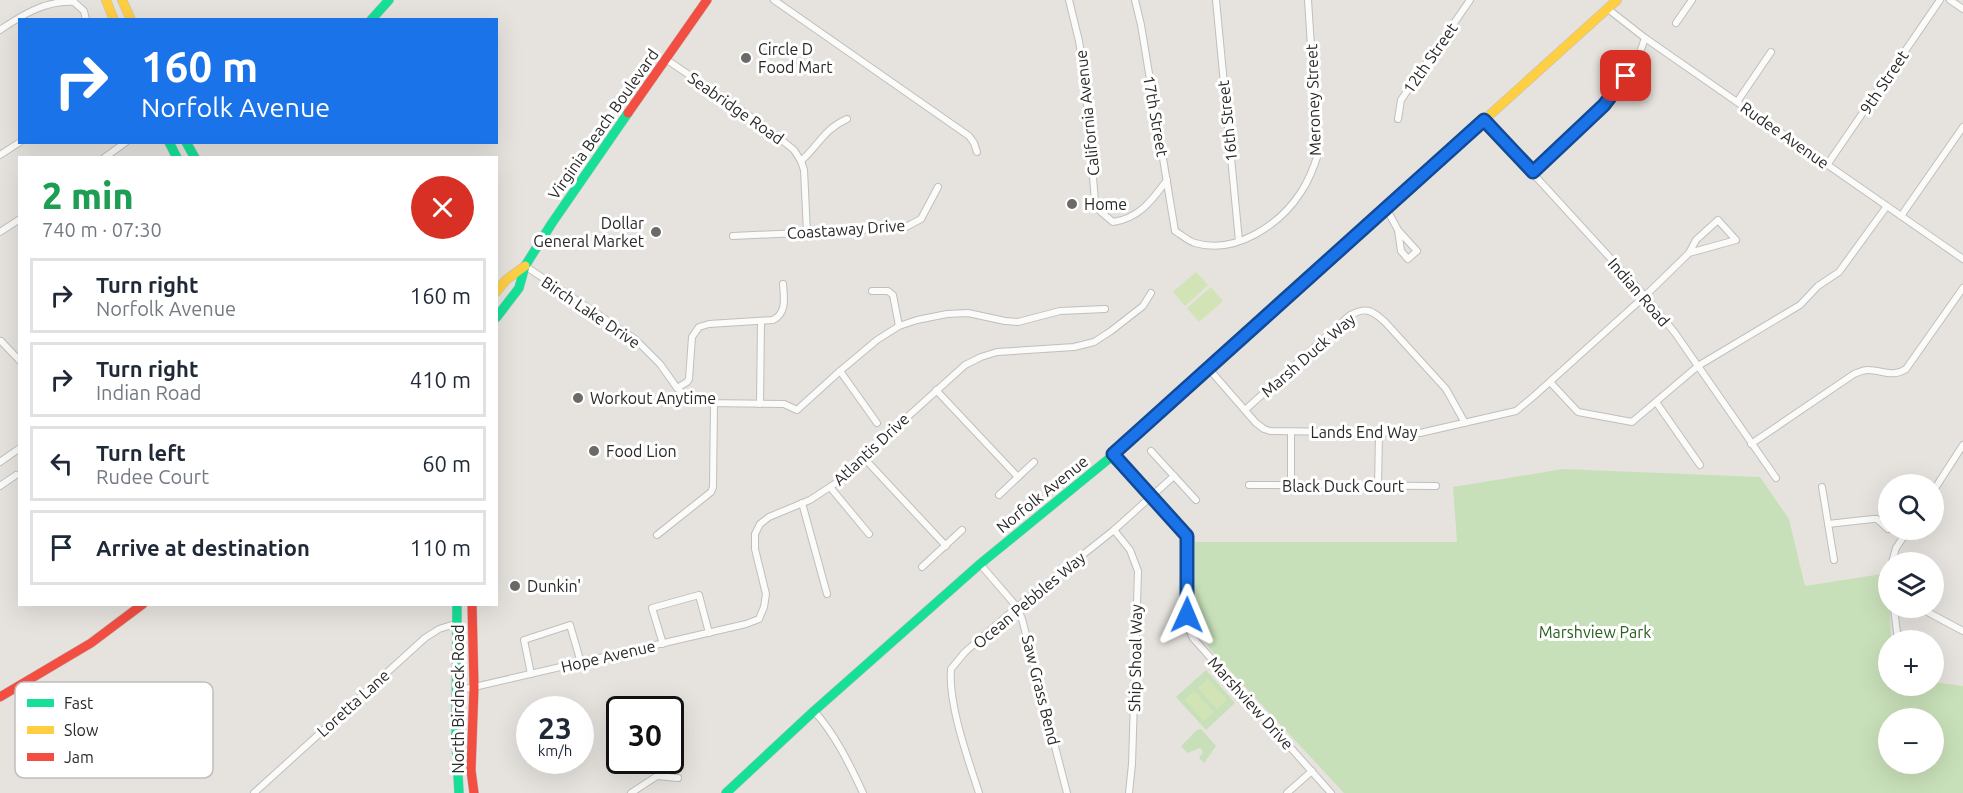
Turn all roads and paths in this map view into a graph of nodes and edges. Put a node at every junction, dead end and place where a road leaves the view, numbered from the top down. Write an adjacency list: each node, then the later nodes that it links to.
1 (106, 0): 19 (main road)
2 (122, 0): 20 (main road)
3 (389, 0): 21 (main road)
4 (707, 0): 27 (main road, Virginia Beach Boulevard)
5 (774, 0): 35 (street)
6 (1070, 0): 41 (street, California Avenue)
7 (1135, 0): 41 (street, 17th Street)
8 (1216, 0): 52 (street, 16th Street)
9 (1308, 0): 52 (street, Meroney Street)
10 (1470, 0): 30 (street, 12th Street)
11 (1617, 0): 15 (main road, Norfolk Avenue)
12 (1692, 0): 23 (street)
13 (1941, 0): 39 (street, 9th Street)
14 (1950, 0): 16 (street)
15 (1608, 9): 25 (street, Rudee Avenue); 31 (main road, Norfolk Avenue)
16 (1963, 9)
17 (22, 18): 18 (street)
18 (86, 18)
19 (113, 18)
20 (130, 18)
21 (373, 18)
22 (18, 20): 24 (street)
23 (1676, 23)
24 (0, 30)
25 (1645, 38): 28 (street, Rudee Avenue); 40 (street)
26 (1771, 52): 28 (street)
27 (667, 60): 38 (street, Seabridge Road); 55 (main road, Virginia Beach Boulevard)
28 (1737, 102): 39 (street, Rudee Avenue)
29 (847, 118): 38 (street)
30 (1398, 119)
31 (1484, 120): 40 (street, Indian Road); 44 (main road, Norfolk Avenue)
32 (1963, 127): 45 (street)
33 (18, 143): 36 (street)
34 (123, 144): 37 (street)
35 (977, 152)
36 (0, 155)
37 (107, 156)
38 (801, 161): 50 (street)
39 (1827, 165): 43 (street, Rudee Avenue)
40 (1533, 172): 61 (street, Indian Road)
41 (1167, 180): 48 (street, 17th Street)
42 (938, 187): 50 (street, Coastaway Drive)
43 (1887, 206): 45 (street, Rudee Avenue); 68 (street)
44 (1386, 208): 47 (street); 69 (main road, Norfolk Avenue)
45 (1901, 216): 54 (street, Rudee Avenue)
46 (18, 220): 49 (street)
47 (1398, 230)
48 (1175, 231): 52 (street, Meroney Street)
49 (0, 232)
50 (807, 232): 51 (street, Coastaway Drive)
51 (733, 236)
52 (1239, 241)
53 (1689, 253): 53 (street, Lands End Way); 61 (street, Lands End Way)
54 (1963, 259)
55 (525, 266): 58 (main road, Virginia Beach Boulevard); 63 (main road, Virginia Beach Boulevard); 72 (street, Birch Lake Drive)
56 (783, 284): 64 (street)
57 (1963, 288): 82 (street)
58 (498, 290)
59 (872, 291): 65 (street)
60 (1151, 293): 73 (street, Atlantis Drive)
61 (1645, 296): 68 (street, Indian Road); 71 (street, Lands End Way)
62 (1105, 309): 65 (street)
63 (498, 315)
64 (761, 321): 72 (street); 76 (street)
65 (899, 326): 70 (street)
66 (1, 340): 67 (street)
67 (18, 359)
68 (1698, 366): 74 (street); 82 (street, Indian Road)
69 (1209, 369): 77 (street, Lands End Way); 86 (main road, Norfolk Avenue)
70 (840, 370): 76 (street); 78 (street)
71 (1550, 382): 74 (street); 79 (street, Lands End Way)
72 (678, 388): 75 (street)
73 (936, 390): 87 (street, Atlantis Drive); 94 (street)
74 (1656, 402): 90 (street)
75 (714, 403): 76 (street); 112 (street)
76 (760, 404)
77 (1245, 410): 79 (street, Marsh Duck Way); 80 (street, Lands End Way)
78 (878, 423)
79 (1466, 423): 81 (street, Lands End Way)
80 (1291, 432): 81 (street, Lands End Way); 97 (street)
81 (1379, 433): 99 (street)
82 (1751, 444): 95 (street, Indian Road)
83 (1963, 445): 91 (street)
84 (18, 449): 88 (street)
85 (1151, 451): 93 (street)
86 (1113, 454): 104 (street, Marshview Drive); 117 (main road, Norfolk Avenue)
87 (863, 457): 102 (street, Atlantis Drive); 114 (street)
88 (0, 462)
89 (1034, 462): 94 (street)
90 (1700, 465)
91 (1944, 474)
92 (16, 475): 98 (street)
93 (1174, 476): 104 (street, Ocean Pebbles Way); 105 (street)
94 (1018, 477): 103 (street)
95 (1776, 478)
96 (1250, 485): 97 (street, Black Duck Court)
97 (1291, 485): 99 (street, Black Duck Court)
98 (0, 486)
99 (1378, 486): 100 (street, Black Duck Court)
100 (1436, 486)
101 (1822, 487): 108 (street)
102 (830, 488): 106 (street, Atlantis Drive); 111 (street)
103 (999, 495)
104 (1151, 496): 110 (street, Ocean Pebbles Way); 138 (street, Marshview Drive)
105 (1196, 500)
106 (802, 503): 119 (street); 125 (street, Atlantis Drive)
107 (1878, 520): 108 (street)
108 (1828, 524): 116 (street)
109 (963, 530): 114 (street)
110 (1114, 530): 123 (street, Ocean Pebbles Way); 148 (street, Ship Shoal Way)
111 (869, 534)
112 (657, 536)
113 (1901, 540): 115 (street)
114 (946, 546): 118 (street)
115 (1895, 552)
116 (1834, 560)
117 (980, 564): 123 (street, Saw Grass Bend); 137 (main road, Norfolk Avenue)
118 (922, 567)
119 (827, 594)
120 (140, 606): 132 (main road)
121 (457, 606): 126 (main road, North Birdneck Road)
122 (472, 606): 133 (main road, North Birdneck Road)
123 (1017, 607): 146 (street, Ocean Pebbles Way); 147 (street, Saw Grass Bend)
124 (1939, 618): 127 (street)
125 (759, 619): 128 (street, Hope Avenue)
126 (458, 623): 135 (main road, North Birdneck Road); 140 (street, Loretta Lane)
127 (1963, 631)
128 (709, 633): 129 (street, Hope Avenue); 129 (street)
129 (663, 644): 130 (street, Hope Avenue)
130 (580, 663): 131 (street, Hope Avenue); 131 (street)
131 (531, 674): 133 (street, Hope Avenue)
132 (25, 682)
133 (474, 687): 135 (street, Hope Avenue); 142 (main road, North Birdneck Road)
134 (15, 688): 136 (main road)
135 (457, 691): 141 (main road, North Birdneck Road)
136 (0, 697)
137 (814, 711): 144 (main road, Norfolk Avenue); 145 (street)
138 (1312, 771): 149 (street); 150 (street, Marshview Drive)
139 (678, 778): 143 (street)
140 (254, 793)
141 (459, 793)
142 (474, 793)
143 (631, 793)
144 (726, 793)
145 (862, 793)
146 (979, 793)
147 (1067, 793)
148 (1129, 793)
149 (1287, 793)
150 (1332, 793)

